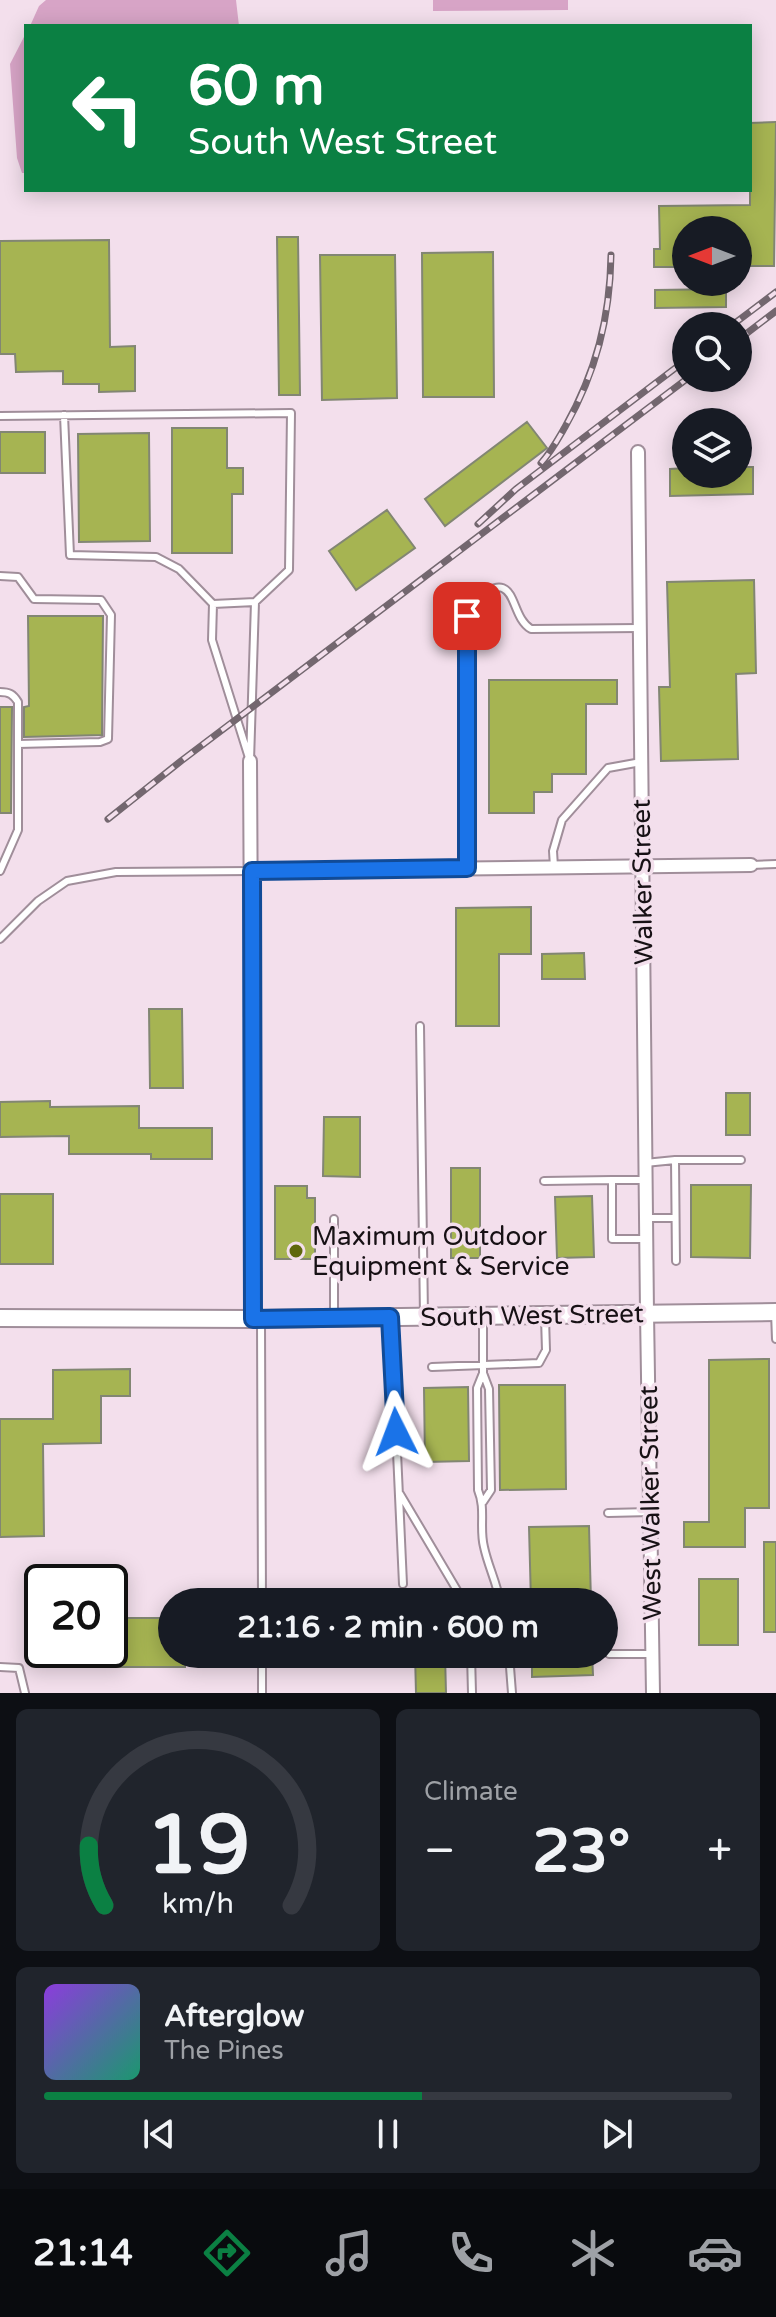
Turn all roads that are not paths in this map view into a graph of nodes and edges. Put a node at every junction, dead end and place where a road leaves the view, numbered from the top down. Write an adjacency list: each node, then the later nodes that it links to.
1 (64, 415): 2 (lane); 5 (lane); 6 (lane)
2 (0, 416)
3 (638, 452): 7 (street, Walker Street)
4 (0, 576): 9 (lane)
5 (255, 602): 6 (lane); 10 (lane)
6 (213, 604): 10 (lane)
7 (639, 628): 11 (street, Walker Street); 16 (lane)
8 (0, 692): 9 (lane)
9 (18, 744): 17 (lane)
10 (250, 761): 18 (street)
11 (641, 762): 13 (street, Walker Street); 15 (lane)
12 (776, 864): 14 (lane)
13 (641, 865): 14 (street); 15 (street); 23 (street, Walker Street)
14 (751, 865)
15 (554, 867): 16 (street)
16 (467, 868): 18 (street)
17 (0, 871)
18 (252, 871): 19 (lane); 40 (street)
19 (0, 939)
20 (420, 1026): 37 (lane)
21 (675, 1160): 22 (lane); 23 (lane); 28 (lane)
22 (741, 1160)
23 (645, 1163): 25 (street, Walker Street)
24 (612, 1180): 25 (lane); 26 (lane); 30 (lane)
25 (645, 1180): 27 (street, Walker Street)
26 (544, 1181)
27 (646, 1218): 28 (lane); 30 (street, Walker Street)
28 (674, 1218): 31 (lane)
29 (334, 1219): 39 (lane)
30 (646, 1239): 33 (street, Walker Street)
31 (676, 1261)
32 (776, 1312): 33 (main road, South West Street); 41 (lane)
33 (647, 1313): 35 (main road, South West Street); 46 (street, West Walker Street)
34 (484, 1315): 35 (main road, South West Street); 37 (main road, South West Street); 43 (lane)
35 (545, 1315): 43 (lane)
36 (390, 1317): 37 (main road, South West Street); 39 (main road, South West Street); 44 (lane)
37 (424, 1317)
38 (0, 1318): 40 (main road, South West Street)
39 (334, 1318): 40 (main road, South West Street)
40 (257, 1319): 49 (lane)
41 (776, 1339)
42 (432, 1367): 43 (lane)
43 (483, 1370): 45 (lane); 45 (lane)
44 (398, 1491): 48 (lane); 50 (lane)
45 (483, 1502): 51 (lane)
46 (651, 1512): 47 (lane); 53 (street, West Walker Street)
47 (608, 1513)
48 (403, 1584)
49 (262, 1588)
50 (456, 1588)
51 (498, 1588)
52 (618, 1654): 53 (lane)
53 (653, 1654): 62 (street, West Walker Street)
54 (0, 1667): 58 (lane)
55 (262, 1668): 59 (lane)
56 (471, 1668): 60 (lane)
57 (510, 1668): 61 (lane)
58 (25, 1693)
59 (262, 1693)
60 (472, 1693)
61 (512, 1693)
62 (653, 1693)

